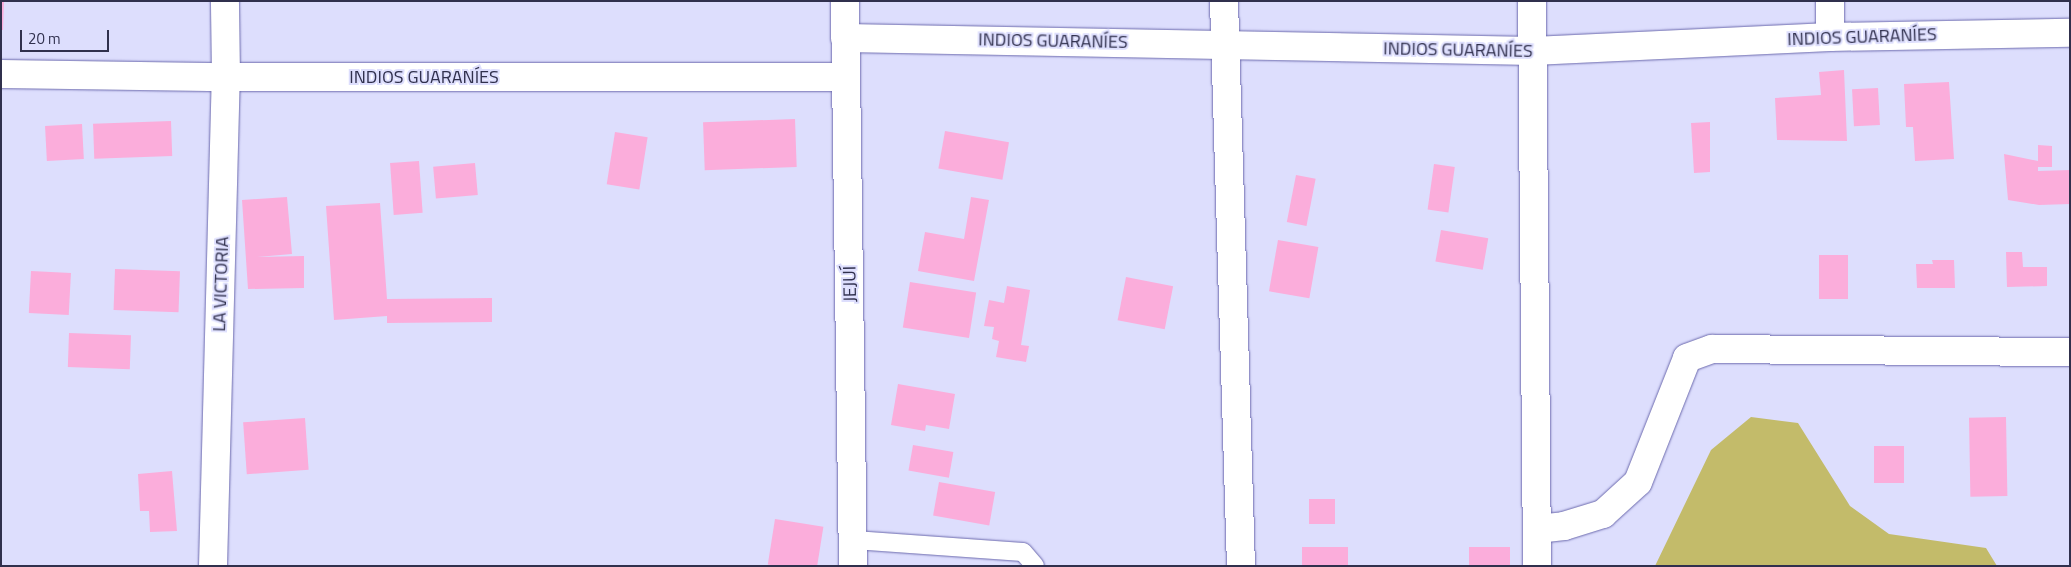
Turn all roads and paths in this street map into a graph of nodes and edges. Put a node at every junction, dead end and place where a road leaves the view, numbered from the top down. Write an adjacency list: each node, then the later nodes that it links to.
1 (225, 1): 13 (street, LA VICTORIA)
2 (845, 1): 8 (street, JEJUÍ)
3 (1224, 1): 9 (street)
4 (1532, 1): 10 (street)
5 (1830, 1): 7 (street)
6 (2070, 33): 7 (street, INDIOS GUARANÍES)
7 (1830, 37): 10 (street, INDIOS GUARANÍES)
8 (845, 38): 9 (street, INDIOS GUARANÍES); 12 (street, JEJUÍ)
9 (1227, 45): 10 (street, INDIOS GUARANÍES); 19 (street)
10 (1533, 51): 15 (street)
11 (1, 74): 13 (street, INDIOS GUARANÍES)
12 (846, 77): 13 (street, INDIOS GUARANÍES); 16 (street, JEJUÍ)
13 (226, 78): 17 (street, LA VICTORIA)
14 (2070, 352): 15 (street)
15 (1537, 529): 20 (street)
16 (854, 553): 18 (lane)
17 (213, 566)
18 (1035, 566)
19 (1241, 566)
20 (1537, 566)

